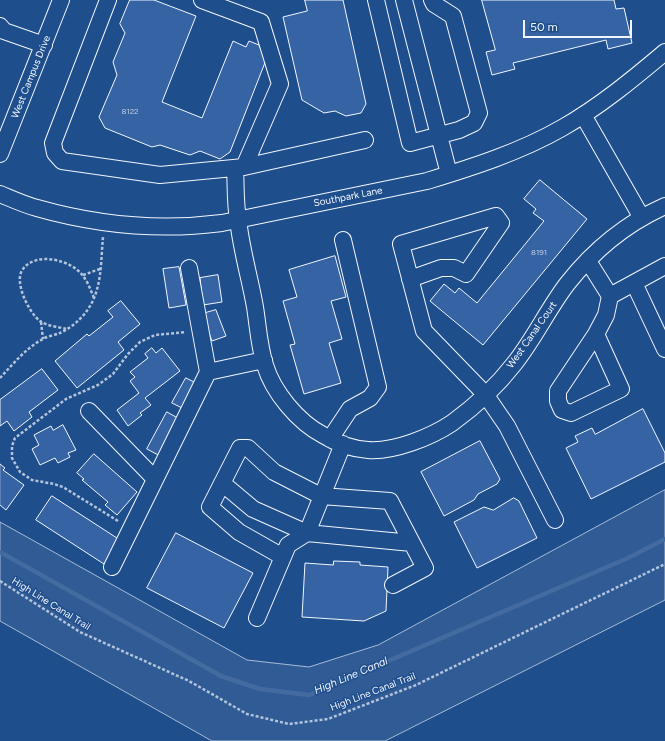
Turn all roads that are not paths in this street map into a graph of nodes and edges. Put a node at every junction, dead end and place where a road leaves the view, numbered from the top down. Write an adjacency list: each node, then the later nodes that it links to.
1 (61, 0): 8 (street, West Campus Drive)
2 (108, 0): 14 (street)
3 (202, 0): 14 (street)
4 (376, 0): 11 (street)
5 (404, 0): 11 (street)
6 (432, 0): 11 (street)
7 (0, 26): 8 (street)
8 (44, 45): 13 (street, West Campus Drive)
9 (665, 52): 10 (street, Southpark Lane)
10 (583, 115): 15 (street, Southpark Lane); 18 (street)
11 (440, 136): 15 (street)
12 (365, 140): 14 (street)
13 (0, 154)
14 (239, 167): 19 (street, West Canal Court)
15 (450, 174): 19 (street, Southpark Lane)
16 (0, 194): 19 (street, Southpark Lane)
17 (665, 206): 18 (street, West Canal Court)
18 (642, 218): 21 (street, West Canal Court)
19 (238, 219): 29 (street, West Canal Court)
20 (343, 240): 33 (street)
21 (588, 261): 26 (street); 31 (street, West Canal Court)
22 (665, 266): 25 (street)
23 (189, 268): 30 (street)
24 (410, 279): 24 (street); 31 (street)
25 (634, 283): 26 (street); 28 (street)
26 (610, 296): 27 (street)
27 (596, 334): 27 (street)
28 (665, 349)
29 (264, 360): 30 (street); 33 (street, West Canal Court)
30 (208, 372): 34 (street)
31 (485, 394): 33 (street, West Canal Court); 37 (street)
32 (89, 411): 34 (street)
33 (337, 442): 36 (street)
34 (155, 479): 41 (street)
35 (222, 484): 36 (street); 38 (street); 40 (street)
36 (322, 496): 38 (street); 39 (street)
37 (555, 520)
38 (307, 533): 39 (street); 40 (street)
39 (412, 543): 42 (street)
40 (283, 557): 43 (street)
41 (112, 567)
42 (393, 585)
43 (257, 618)

